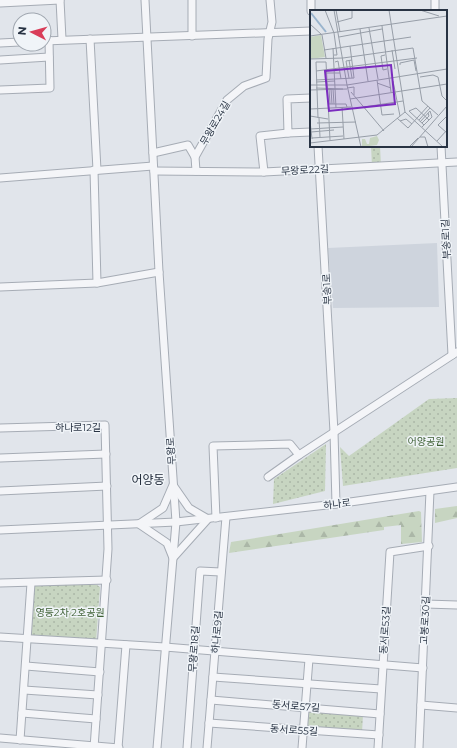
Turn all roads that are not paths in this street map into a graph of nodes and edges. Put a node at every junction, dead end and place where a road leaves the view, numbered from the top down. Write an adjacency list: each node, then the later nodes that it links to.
1 (60, 0): 6 (street); 12 (street)
2 (145, 0): 11 (street, 무왕로)
3 (192, 0): 10 (street)
4 (270, 0): 9 (street, 무왕로24길)
5 (310, 0): 7 (street)
6 (0, 3)
7 (311, 10)
8 (310, 31): 9 (street)
9 (269, 33): 10 (street); 27 (street, 무왕로24길)
10 (192, 36): 11 (street)
11 (147, 38): 13 (street); 26 (street, 무왕로)
12 (62, 39): 13 (street); 14 (street)
13 (90, 39): 32 (street)
14 (52, 40)
15 (0, 42): 16 (street)
16 (12, 42)
17 (48, 52): 18 (street)
18 (49, 57): 19 (street); 20 (street)
19 (0, 60)
20 (0, 90)
21 (310, 98): 23 (street)
22 (310, 132): 23 (street)
23 (288, 133): 34 (street)
24 (318, 147): 31 (street, 부송1로)
25 (441, 147): 29 (street, 부송로1길)
26 (153, 153): 27 (street); 30 (street, 무왕로)
27 (195, 157): 33 (street)
28 (457, 162): 29 (street, 무왕로22길)
29 (442, 163): 31 (street, 무왕로22길); 39 (street, 부송로1길)
30 (154, 168): 32 (street, 무왕로22길); 33 (street, 무왕로22길); 36 (street, 무왕로)
31 (320, 169): 34 (street, 무왕로22길); 41 (street, 부송1로)
32 (96, 170): 35 (street, 무왕로22길); 37 (street)
33 (196, 171): 34 (street, 무왕로22길)
34 (264, 172)
35 (0, 178)
36 (159, 272): 37 (street); 46 (street, 무왕로)
37 (97, 283): 38 (street)
38 (0, 287)
39 (455, 354): 41 (street)
40 (0, 428): 42 (street, 하나로12길)
41 (334, 432): 43 (street); 51 (street, 부송1로)
42 (106, 454): 44 (street); 47 (street, 하나로12길)
43 (299, 455): 45 (street); 53 (street)
44 (0, 458)
45 (268, 477)
46 (173, 484): 53 (street); 54 (street, 무왕로); 55 (street)
47 (107, 486): 49 (street); 56 (street, 하나로12길)
48 (457, 487): 50 (street, 하나로)
49 (0, 491)
50 (430, 491): 51 (street, 하나로); 58 (street, 고봉로30길)
51 (336, 504): 52 (street, 하나로)
52 (226, 517): 53 (street, 하나로); 60 (street, 하나로9길)
53 (212, 518): 54 (street, 하나로); 59 (street)
54 (176, 522): 55 (street, 하나로); 59 (street, 무왕로)
55 (140, 524): 56 (street, 하나로); 59 (street)
56 (108, 526): 57 (street, 하나로); 61 (street, 하나로12길)
57 (0, 530)
58 (429, 546): 64 (street, 고봉로30길); 74 (street, 동서로53길)
59 (173, 558): 70 (street, 무왕로)
60 (222, 572): 71 (street, 무왕로18길); 72 (street, 하나로9길)
61 (107, 580): 63 (street); 68 (street, 하나로12길)
62 (0, 583): 63 (street)
63 (31, 583): 67 (street)
64 (426, 604): 65 (street); 76 (street, 고봉로30길)
65 (457, 605)
66 (0, 637): 67 (street)
67 (27, 638): 68 (street); 75 (street)
68 (102, 643): 69 (street); 77 (street, 하나로12길)
69 (126, 645): 70 (street); 96 (street)
70 (165, 647): 71 (street); 97 (street, 무왕로)
71 (194, 650): 72 (street); 98 (street, 무왕로18길)
72 (215, 651): 73 (street); 78 (street, 하나로9길)
73 (309, 659): 74 (street); 79 (street)
74 (382, 665): 76 (street); 81 (street, 동서로53길)
75 (26, 666): 77 (street); 80 (street)
76 (423, 668): 84 (street, 고봉로30길)
77 (100, 672): 82 (street, 하나로12길)
78 (213, 677): 79 (street); 83 (street, 하나로9길)
79 (307, 683): 81 (street); 85 (street)
80 (24, 690): 82 (street); 87 (street)
81 (381, 690): 88 (street, 동서로53길)
82 (98, 695): 89 (street, 하나로12길)
83 (211, 700): 85 (street, 동서로57길); 90 (street, 하나로9길)
84 (421, 705): 86 (street); 102 (street, 고봉로30길)
85 (305, 707): 88 (street, 동서로57길); 91 (street)
86 (457, 708)
87 (22, 713): 89 (street); 94 (street)
88 (380, 714): 92 (street, 동서로53길)
89 (96, 719): 95 (street, 하나로12길)
90 (209, 723): 91 (street, 동서로55길); 99 (street, 하나로9길)
91 (303, 731): 92 (street, 동서로55길); 100 (street)
92 (379, 735): 101 (street, 동서로53길)
93 (0, 738): 94 (street)
94 (20, 740): 95 (street)
95 (94, 747): 96 (street)
96 (118, 748)
97 (157, 748)
98 (187, 748)
99 (207, 748)
100 (302, 748)
101 (378, 748)
102 (419, 748)

